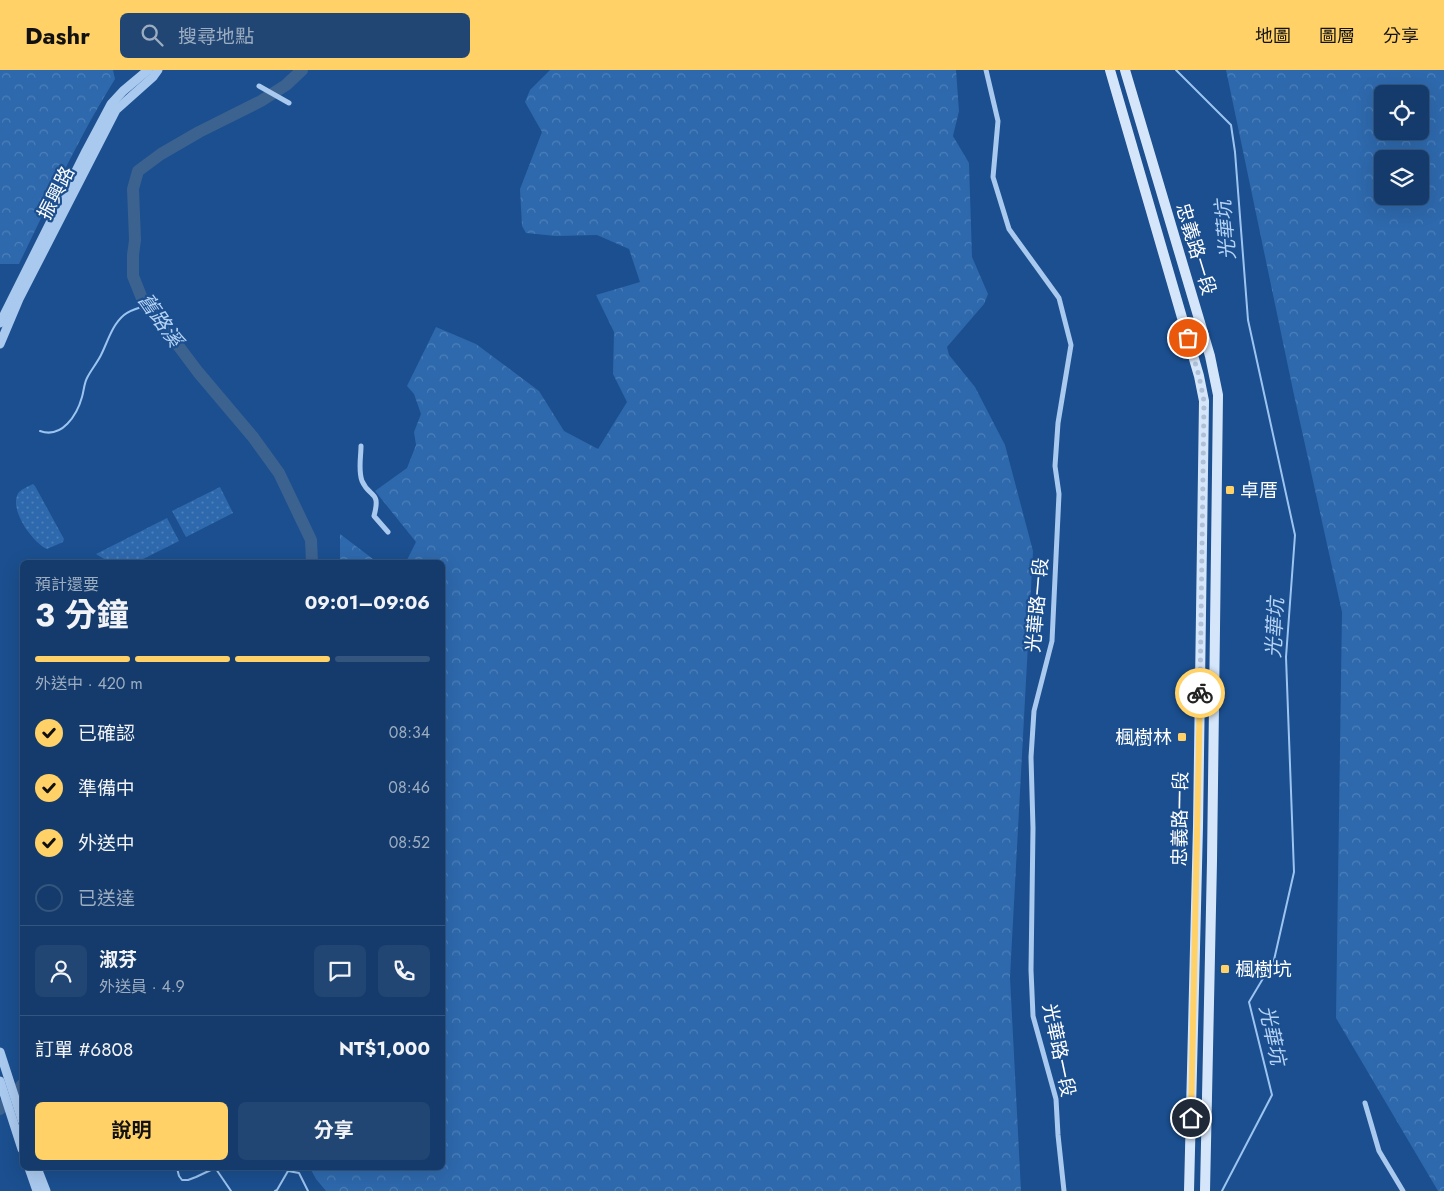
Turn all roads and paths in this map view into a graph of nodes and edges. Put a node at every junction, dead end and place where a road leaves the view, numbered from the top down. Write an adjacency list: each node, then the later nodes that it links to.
1 (148, 70): 10 (street, 振興路)
2 (158, 70): 11 (street, 振興路)
3 (986, 70): 27 (street, 光華路一段)
4 (1110, 70): 9 (main road, 忠義路一段)
5 (1125, 70): 8 (main road, 忠義路一段)
6 (259, 86): 7 (street)
7 (289, 103)
8 (1178, 236): 9 (main road); 15 (main road, 忠義路一段)
9 (1157, 243): 14 (main road, 忠義路一段)
10 (0, 323)
11 (0, 344)
12 (361, 446): 13 (street)
13 (388, 532)
14 (1195, 757): 15 (main road); 16 (main road, 忠義路一段)
15 (1216, 757): 17 (main road, 忠義路一段)
16 (1190, 1014): 17 (main road); 28 (main road, 忠義路一段)
17 (1212, 1015): 29 (main road, 忠義路一段)
18 (0, 1052): 21 (street)
19 (0, 1082): 22 (street)
20 (1365, 1103): 30 (street)
21 (20, 1112)
22 (20, 1142)
23 (30, 1170): 25 (street)
24 (38, 1170): 26 (street)
25 (37, 1191)
26 (46, 1191)
27 (1064, 1191)
28 (1189, 1191)
29 (1205, 1191)
30 (1403, 1191)

